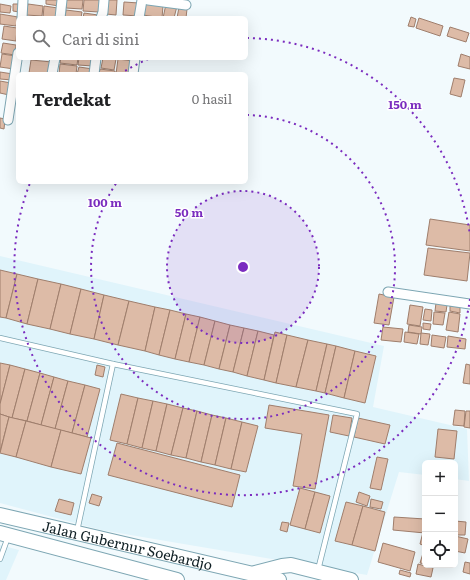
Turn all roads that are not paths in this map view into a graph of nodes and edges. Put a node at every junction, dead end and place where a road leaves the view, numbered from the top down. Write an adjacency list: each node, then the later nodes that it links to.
1 (23, 0): 8 (street)
2 (62, 0): 9 (street)
3 (104, 0): 10 (street)
4 (142, 0): 11 (street)
5 (148, 0): 6 (street)
6 (175, 2): 7 (street)
7 (186, 5)
8 (22, 16)
9 (60, 16)
10 (102, 16)
11 (140, 16)
12 (17, 60): 19 (street)
13 (54, 60): 16 (street)
14 (96, 60): 17 (street)
15 (135, 60): 18 (street)
16 (52, 72)
17 (94, 72)
18 (133, 72)
19 (8, 120)
20 (388, 292): 21 (street)
21 (470, 304)
22 (0, 338): 23 (lane)
23 (113, 364): 25 (lane); 28 (lane)
24 (0, 515): 25 (highway, Jalan Gubernur Soebardjo)
25 (77, 532): 29 (highway, Jalan Gubernur Soebardjo)
26 (4, 534): 27 (lane); 30 (highway, Jalan Gubernur Soebardjo)
27 (0, 560)
28 (318, 572): 29 (highway); 32 (highway)
29 (253, 574): 31 (highway, Jalan Gubernur Soebardjo)
30 (177, 580)
31 (279, 580)
32 (351, 580)

